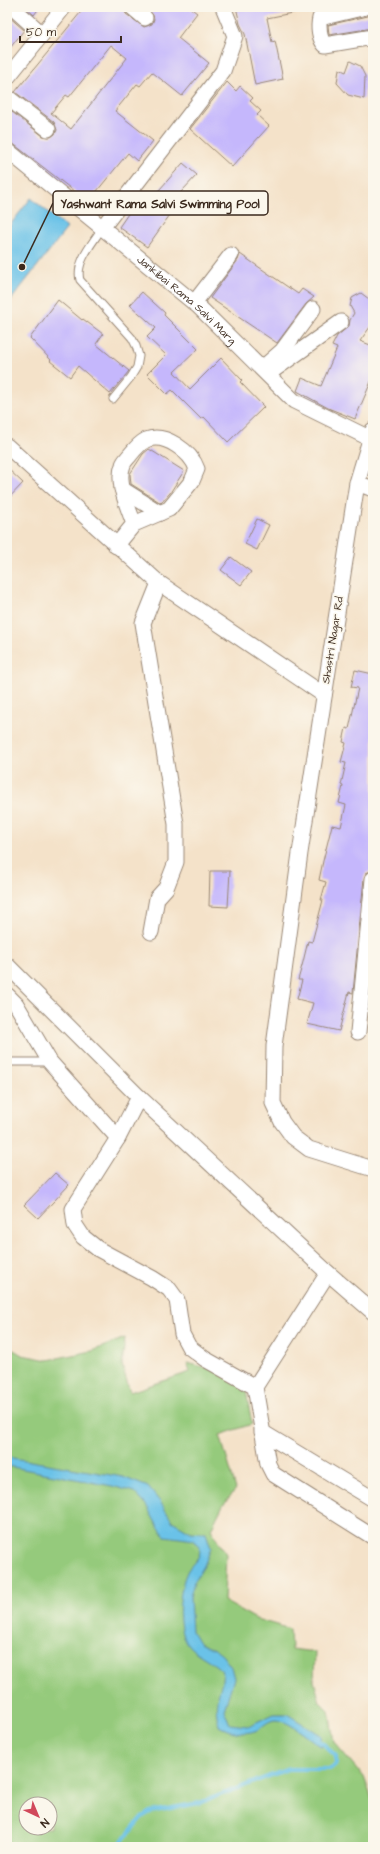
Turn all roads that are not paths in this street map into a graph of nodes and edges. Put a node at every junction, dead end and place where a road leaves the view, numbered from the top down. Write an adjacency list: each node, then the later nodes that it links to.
1 (12, 7): 7 (street)
2 (64, 7): 7 (street)
3 (132, 7): 6 (street)
4 (223, 7): 13 (street)
5 (366, 7): 8 (street)
6 (145, 18)
7 (42, 34): 9 (street)
8 (373, 37)
9 (7, 78)
10 (7, 97): 11 (street)
11 (48, 129)
12 (7, 150): 13 (street, Jankibai Rama Salvi Marg)
13 (102, 228): 15 (street, Jankibai Rama Salvi Marg); 19 (lane)
14 (231, 255): 15 (street)
15 (194, 302): 18 (street, Jankibai Rama Salvi Marg)
16 (313, 309): 18 (street)
17 (341, 322): 18 (street)
18 (265, 371): 20 (street, Jankibai Rama Salvi Marg)
19 (113, 399)
20 (372, 435): 22 (street, Shastri Nagar Rd)
21 (7, 446): 27 (street)
22 (357, 483): 24 (street); 29 (street, Shastri Nagar Rd)
23 (122, 489): 25 (street); 25 (street); 26 (street)
24 (373, 489)
25 (160, 513): 26 (street)
26 (134, 524): 27 (street)
27 (116, 546): 28 (street)
28 (159, 582): 29 (street); 31 (street)
29 (324, 695): 39 (street, Shastri Nagar Rd)
30 (373, 879): 34 (street)
31 (151, 932)
32 (7, 965): 37 (street)
33 (7, 995): 36 (street)
34 (358, 1032)
35 (7, 1062): 36 (lane)
36 (50, 1062): 38 (street)
37 (139, 1098): 38 (street); 40 (street)
38 (118, 1138): 42 (street)
39 (373, 1169)
40 (328, 1273): 41 (street); 42 (street)
41 (373, 1312)
42 (255, 1387): 43 (street)
43 (262, 1432): 44 (street); 45 (street)
44 (373, 1499)
45 (373, 1537)

